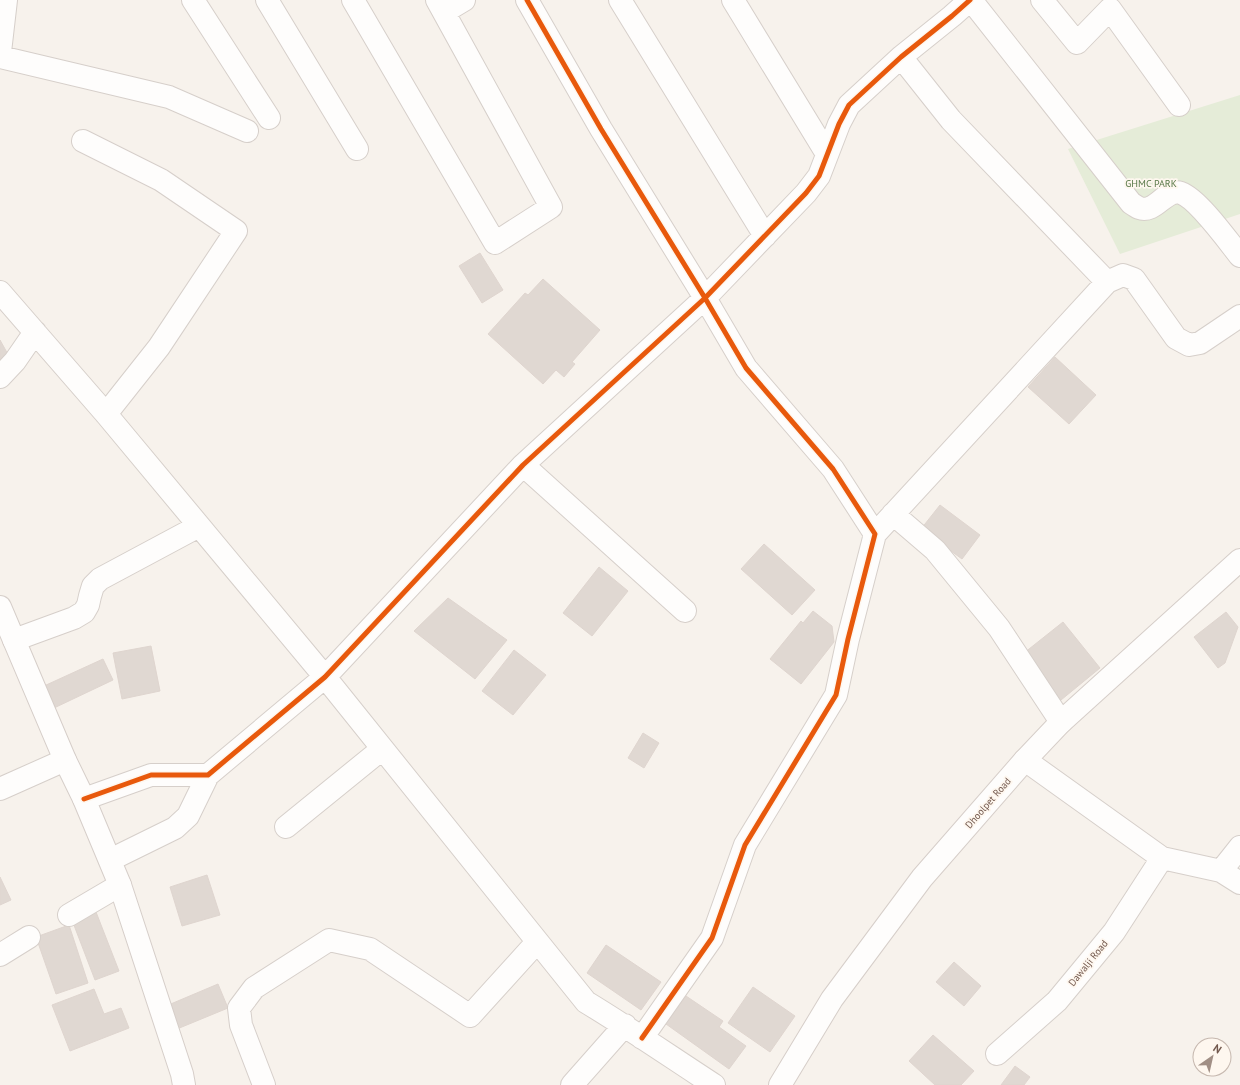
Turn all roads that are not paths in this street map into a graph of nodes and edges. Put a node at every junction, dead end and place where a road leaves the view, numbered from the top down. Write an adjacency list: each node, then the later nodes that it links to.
1 (6, 0): 12 (street)
2 (193, 0): 16 (street)
3 (267, 0): 19 (street)
4 (353, 0): 11 (street)
5 (464, 0): 11 (street)
6 (527, 0): 25 (street)
7 (620, 0): 21 (street)
8 (733, 0): 20 (street)
9 (970, 0): 14 (street); 22 (street)
10 (1042, 0): 15 (street)
11 (440, 6)
12 (0, 52)
13 (0, 57): 17 (street)
14 (901, 57): 20 (street); 23 (street)
15 (1179, 105)
16 (269, 118)
17 (247, 131)
18 (83, 141): 29 (street)
19 (357, 149)
20 (826, 154): 21 (street)
21 (765, 236): 25 (street)
22 (1240, 256)
23 (1107, 282): 26 (street); 31 (street)
24 (0, 292): 27 (street)
25 (705, 298): 30 (street); 33 (street)
26 (1240, 316)
27 (35, 332): 28 (street); 29 (street)
28 (0, 377)
29 (106, 414): 32 (street)
30 (523, 465): 36 (street); 38 (street)
31 (893, 514): 33 (street); 39 (street)
32 (199, 526): 37 (street); 38 (street)
33 (875, 534): 57 (street)
34 (1237, 567): 39 (street, Dhoolpet Road)
35 (0, 607): 37 (street)
36 (685, 611)
37 (14, 640): 41 (street)
38 (325, 677): 40 (street); 43 (street)
39 (1061, 722): 42 (street, Dhoolpet Road)
40 (382, 749): 46 (street); 55 (street)
41 (64, 760): 44 (street); 45 (street)
42 (1025, 760): 48 (street); 63 (street, Dhoolpet Road)
43 (208, 775): 45 (street); 49 (street)
44 (0, 789)
45 (84, 799): 49 (street)
46 (286, 827)
47 (1240, 847): 50 (street)
48 (1162, 858): 50 (street); 58 (street, Dawalji Road)
49 (110, 860): 52 (street)
50 (1221, 871): 51 (street)
51 (1240, 883)
52 (120, 885): 53 (street); 59 (street)
53 (69, 914)
54 (29, 937): 56 (street)
55 (537, 942): 57 (street); 60 (street)
56 (0, 955)
57 (633, 1032): 61 (street); 62 (street)
58 (997, 1054)
59 (184, 1085)
60 (264, 1085)
61 (572, 1085)
62 (714, 1085)
63 (780, 1085)

